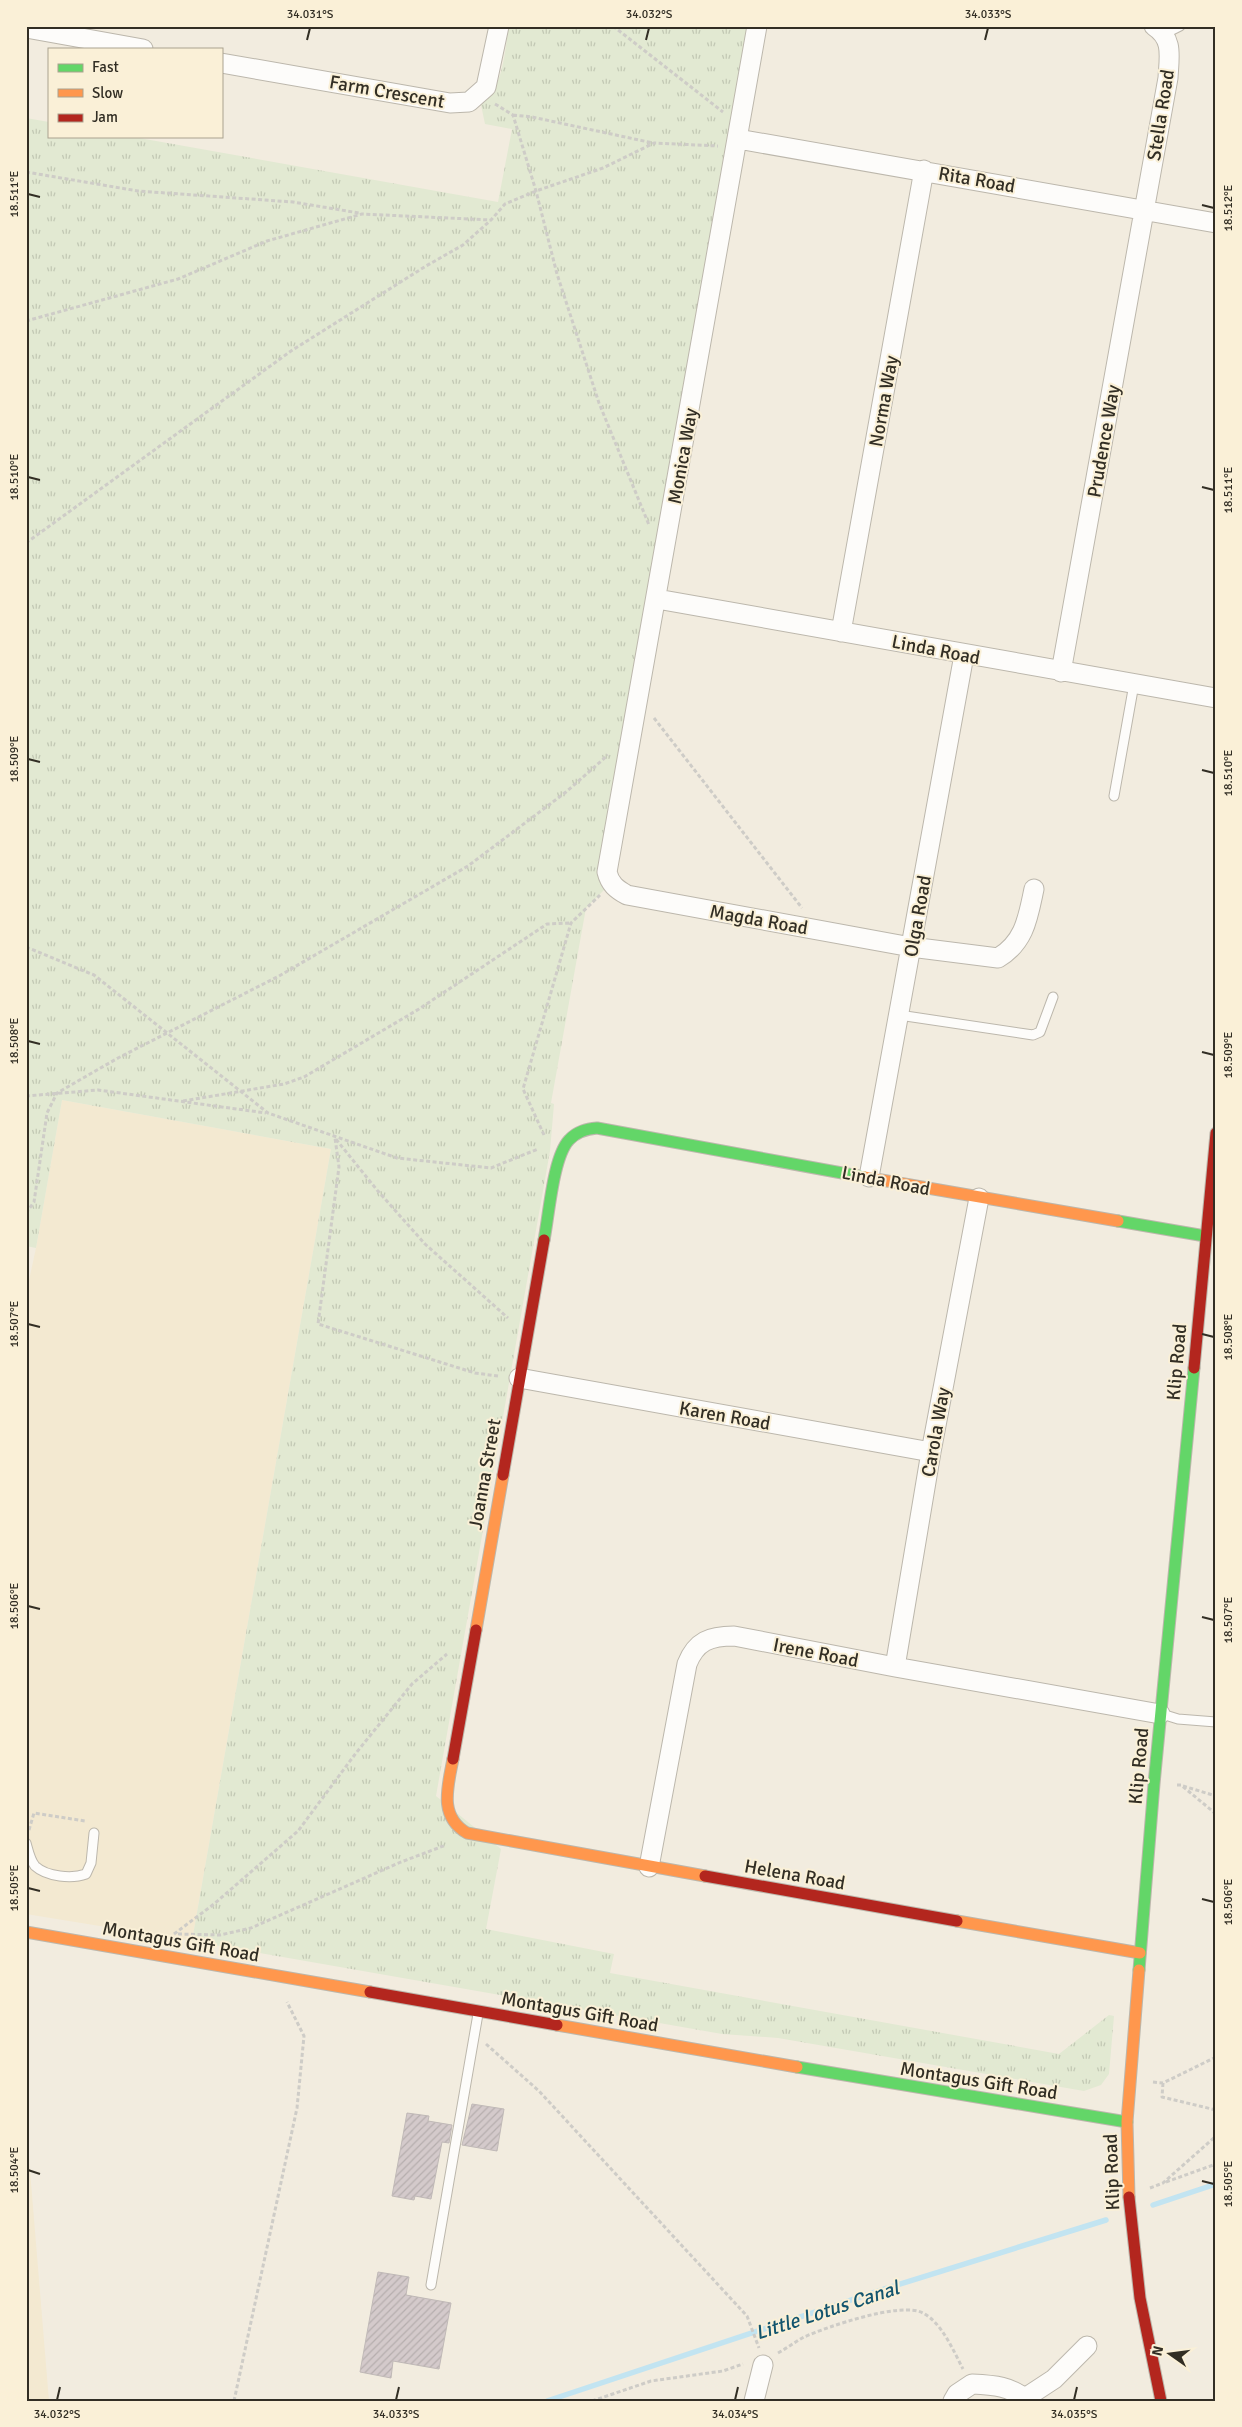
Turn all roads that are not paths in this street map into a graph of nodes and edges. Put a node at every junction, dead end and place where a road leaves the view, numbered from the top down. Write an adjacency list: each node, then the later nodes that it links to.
1 (499, 26): 6 (street, Farm Crescent)
2 (758, 26): 7 (street, Monica Way)
3 (26, 28): 5 (street)
4 (1166, 29): 9 (street, Stella Road)
5 (137, 48)
6 (222, 63)
7 (738, 139): 8 (street, Rita Road); 11 (street, Monica Way)
8 (924, 170): 9 (street, Rita Road); 12 (street, Norma Way)
9 (1144, 209): 10 (street, Rita Road); 14 (street, Prudence Way)
10 (1216, 223)
11 (657, 599): 12 (street, Linda Road); 18 (street, Monica Way)
12 (842, 632): 13 (street, Linda Road)
13 (964, 655): 14 (street, Linda Road); 20 (street, Olga Road)
14 (1061, 672): 15 (street, Linda Road)
15 (1134, 684): 16 (street, Linda Road); 17 (lane)
16 (1216, 698)
17 (1114, 796)
18 (611, 883): 20 (street, Magda Road)
19 (1034, 889): 20 (street, Magda Road)
20 (911, 947): 22 (street, Olga Road)
21 (1053, 996): 22 (lane)
22 (899, 1015): 25 (street, Olga Road)
23 (1216, 1133): 27 (street, Klip Road)
24 (566, 1142): 25 (street, Linda Road); 28 (street, Joanna Street)
25 (869, 1177): 26 (street, Linda Road)
26 (979, 1198): 27 (street, Linda Road); 29 (street, Carola Way)
27 (1206, 1236): 31 (street, Klip Road)
28 (519, 1378): 29 (street, Karen Road); 33 (street, Joanna Street)
29 (931, 1452): 30 (street, Carola Way)
30 (895, 1667): 31 (street, Irene Road); 36 (street, Irene Road)
31 (1160, 1714): 32 (lane); 38 (street, Klip Road)
32 (1216, 1722)
33 (450, 1818): 36 (street, Helena Road)
34 (94, 1833): 35 (lane)
35 (26, 1843)
36 (649, 1866): 38 (street, Helena Road)
37 (26, 1932): 39 (street, Montagus Gift Road)
38 (1140, 1953): 40 (street, Klip Road)
39 (479, 2012): 40 (street, Montagus Gift Road); 41 (lane)
40 (1127, 2122): 47 (street, Klip Road)
41 (431, 2285)
42 (1087, 2346): 44 (street)
43 (761, 2358): 45 (street)
44 (1027, 2399): 46 (street)
45 (754, 2401)
46 (953, 2401)
47 (1161, 2401)

